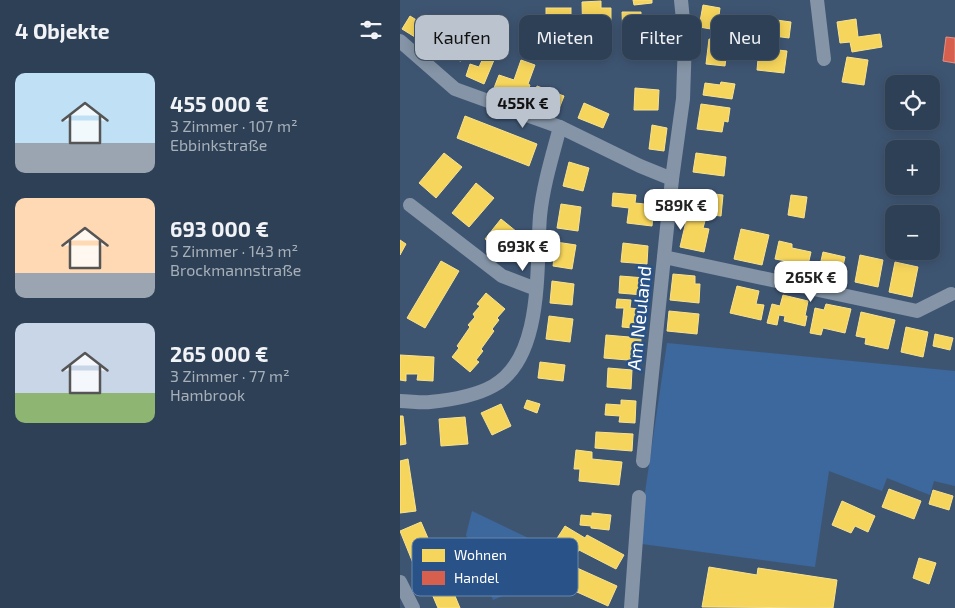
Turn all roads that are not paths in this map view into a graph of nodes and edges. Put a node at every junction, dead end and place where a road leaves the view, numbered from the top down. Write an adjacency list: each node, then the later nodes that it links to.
1 (682, 0): 6 (street, Am Neuland)
2 (817, 0): 4 (street)
3 (400, 42): 5 (street)
4 (824, 59)
5 (560, 127): 6 (street); 9 (street)
6 (672, 179): 8 (street, Am Neuland)
7 (410, 205): 9 (street)
8 (664, 258): 10 (street); 12 (street, Am Neuland)
9 (536, 288): 11 (street)
10 (951, 294)
11 (400, 401)
12 (643, 461)
13 (639, 497): 16 (street)
14 (400, 582): 15 (street)
15 (413, 608)
16 (631, 608)

